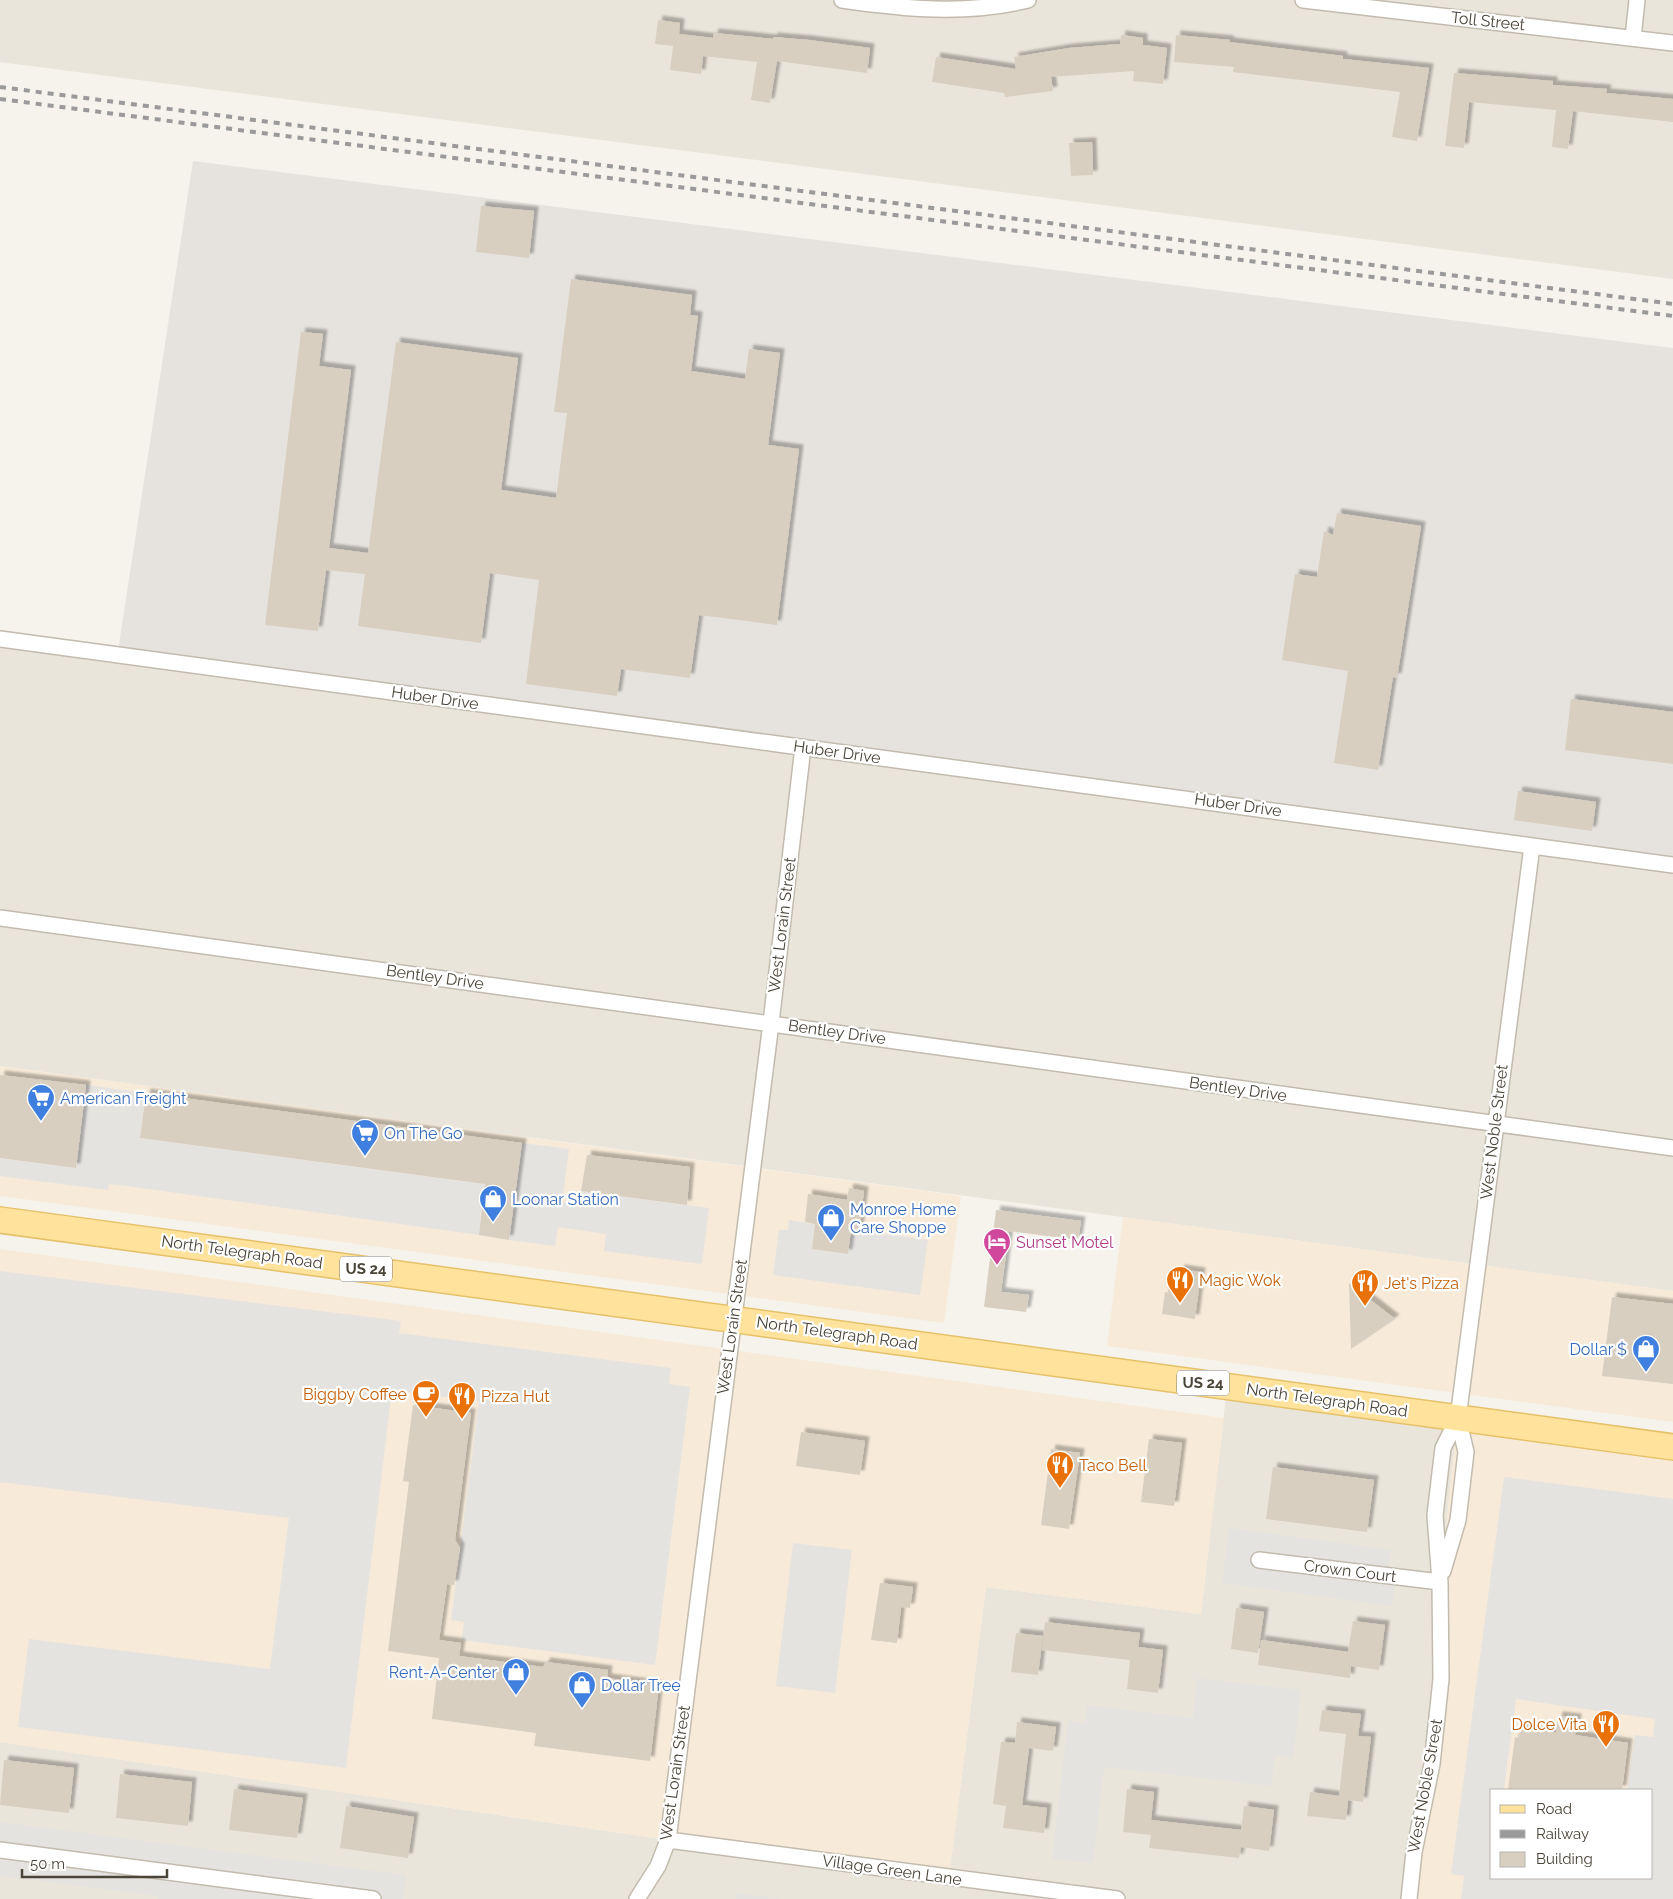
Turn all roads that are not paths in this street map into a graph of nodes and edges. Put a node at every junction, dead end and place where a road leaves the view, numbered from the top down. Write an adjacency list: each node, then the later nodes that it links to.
1 (842, 0): 5 (street)
2 (1028, 0): 5 (street)
3 (1304, 0): 6 (street, Toll Street)
4 (1637, 0): 6 (street)
5 (897, 4)
6 (1633, 38): 7 (street, Toll Street)
7 (1673, 43)
8 (0, 639): 9 (street, Huber Drive)
9 (803, 747): 10 (street, Huber Drive); 13 (street, West Lorain Street)
10 (1532, 846): 11 (street, Huber Drive); 14 (street, West Noble Street)
11 (1673, 865)
12 (0, 918): 13 (street, Bentley Drive)
13 (771, 1023): 14 (street, Bentley Drive); 17 (street, West Lorain Street)
14 (1495, 1125): 15 (street, Bentley Drive); 18 (street, West Noble Street)
15 (1673, 1148)
16 (0, 1220): 17 (main road, North Telegraph Road / US 24)
17 (732, 1319): 18 (main road, North Telegraph Road / US 24); 22 (street, West Lorain Street)
18 (1458, 1418): 19 (main road, North Telegraph Road / US 24); 21 (street, West Noble Street); 21 (street, West Noble Street)
19 (1673, 1447)
20 (1260, 1560): 21 (street, Crown Court)
21 (1440, 1582): 27 (street, West Noble Street)
22 (668, 1840): 25 (street, West Lorain Street); 26 (street, Village Green Lane)
23 (0, 1850): 24 (street)
24 (373, 1899)
25 (637, 1899)
26 (1117, 1899)
27 (1409, 1899)

